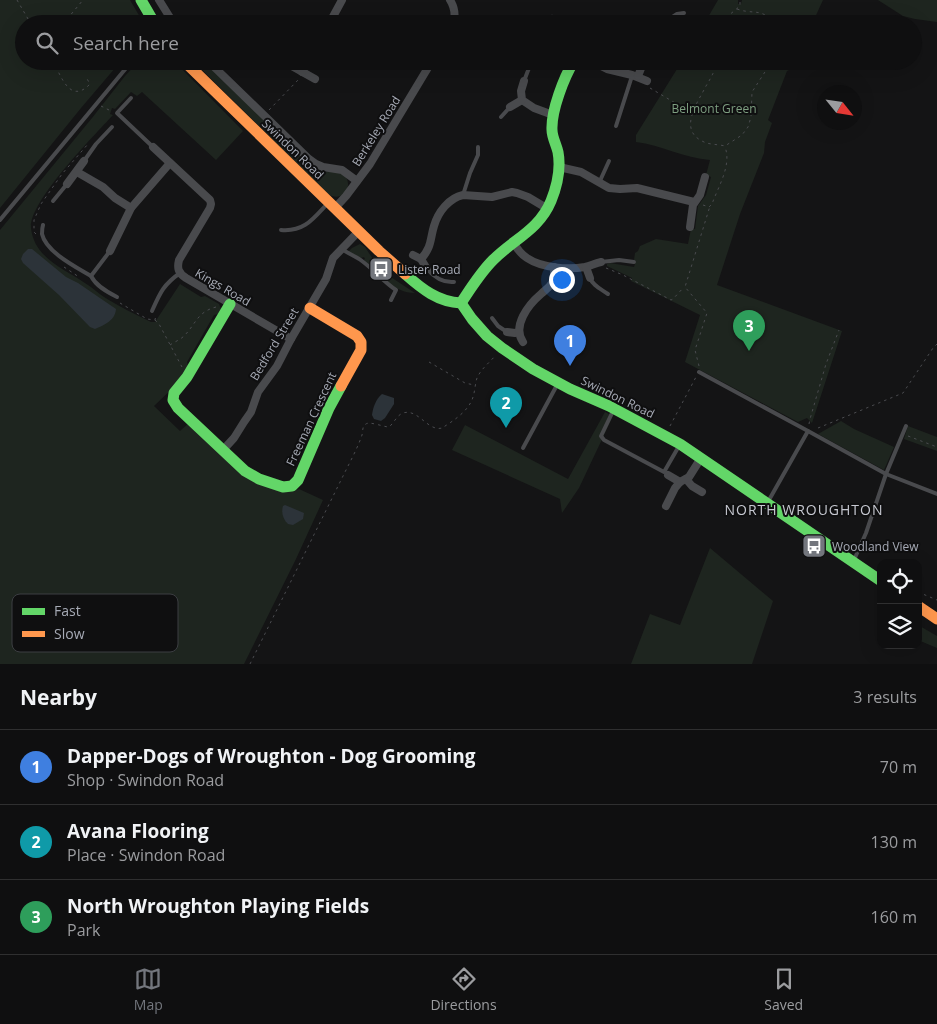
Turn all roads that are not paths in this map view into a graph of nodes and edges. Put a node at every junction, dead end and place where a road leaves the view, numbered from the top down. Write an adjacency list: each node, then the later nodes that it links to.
1 (141, 0): 6 (main road)
2 (159, 0): 7 (street)
3 (342, 0): 8 (street)
4 (450, 0): 9 (street)
5 (684, 13): 10 (lane)
6 (150, 15)
7 (168, 15)
8 (334, 15)
9 (455, 15)
10 (674, 15)
11 (124, 70): 49 (lane)
12 (193, 70): 46 (main road, Swindon Road)
13 (217, 70): 40 (street)
14 (299, 70): 20 (street)
15 (427, 70): 40 (street, Berkeley Road)
16 (528, 70): 23 (lane)
17 (568, 70): 28 (main road)
18 (611, 70): 21 (street)
19 (639, 70): 21 (street)
20 (302, 72): 22 (street)
21 (635, 76): 24 (street); 30 (lane)
22 (315, 79)
23 (524, 81): 26 (street)
24 (647, 81)
25 (132, 98): 32 (lane)
26 (522, 100): 27 (street); 28 (street)
27 (510, 107): 29 (lane)
28 (553, 115): 37 (main road)
29 (501, 117)
30 (616, 126)
31 (112, 127): 34 (lane)
32 (153, 147): 36 (street, Kings Road)
33 (478, 147): 43 (lane)
34 (84, 161): 38 (street)
35 (609, 161): 41 (lane)
36 (170, 163): 47 (street); 64 (street, Kings Road)
37 (559, 167): 41 (street); 48 (main road)
38 (77, 172): 42 (street); 47 (street)
39 (705, 177): 45 (street)
40 (357, 182): 46 (street, Berkeley Road)
41 (599, 183): 45 (street)
42 (67, 184): 44 (lane)
43 (463, 195): 48 (street); 58 (street)
44 (53, 201)
45 (694, 202): 51 (street)
46 (332, 205): 52 (lane); 53 (main road, Swindon Road)
47 (131, 208): 56 (street)
48 (548, 209): 54 (main road)
49 (0, 220)
50 (42, 225): 65 (lane)
51 (690, 227)
52 (281, 230)
53 (359, 231): 55 (street, Bedford Street); 71 (main road, Swindon Road)
54 (514, 243): 62 (street); 71 (main road)
55 (342, 249): 70 (lane); 73 (street, Bedford Street)
56 (110, 251): 65 (lane)
57 (414, 255): 58 (street)
58 (421, 259): 63 (street)
59 (634, 262): 60 (lane)
60 (598, 263): 61 (street)
61 (586, 266): 62 (street); 66 (street)
62 (554, 267): 77 (street)
63 (427, 269): 67 (lane)
64 (180, 273): 72 (street, Kings Road); 74 (lane)
65 (91, 276): 69 (lane)
66 (590, 278): 68 (lane)
67 (454, 282)
68 (608, 294)
69 (117, 299)
70 (390, 300)
71 (461, 303): 81 (main road, Swindon Road)
72 (230, 304): 78 (street, Kings Road); 87 (main road, Freeman Crescent)
73 (310, 308): 78 (street, Bedford Street); 87 (main road, Freeman Crescent)
74 (155, 312)
75 (492, 318): 76 (lane)
76 (507, 332): 77 (street)
77 (518, 332): 79 (street)
78 (291, 339): 87 (street, Bedford Street)
79 (523, 342)
80 (699, 372): 84 (lane)
81 (558, 382): 82 (main road, Swindon Road); 86 (lane)
82 (614, 409): 85 (main road, Swindon Road); 85 (lane)
83 (906, 426): 90 (lane)
84 (810, 431): 90 (lane); 94 (lane)
85 (680, 444): 88 (main road, Swindon Road)
86 (523, 448)
87 (223, 450)
88 (700, 458): 91 (street); 94 (main road, Swindon Road)
89 (668, 474): 91 (street)
90 (886, 474): 93 (lane); 96 (lane)
91 (684, 480): 92 (street); 95 (street)
92 (702, 492)
93 (937, 494)
94 (767, 503): 96 (main road, Swindon Road)
95 (666, 506)
96 (853, 562): 97 (main road, Swindon Road)
97 (877, 577)
98 (922, 609): 99 (main road)
99 (937, 620)

